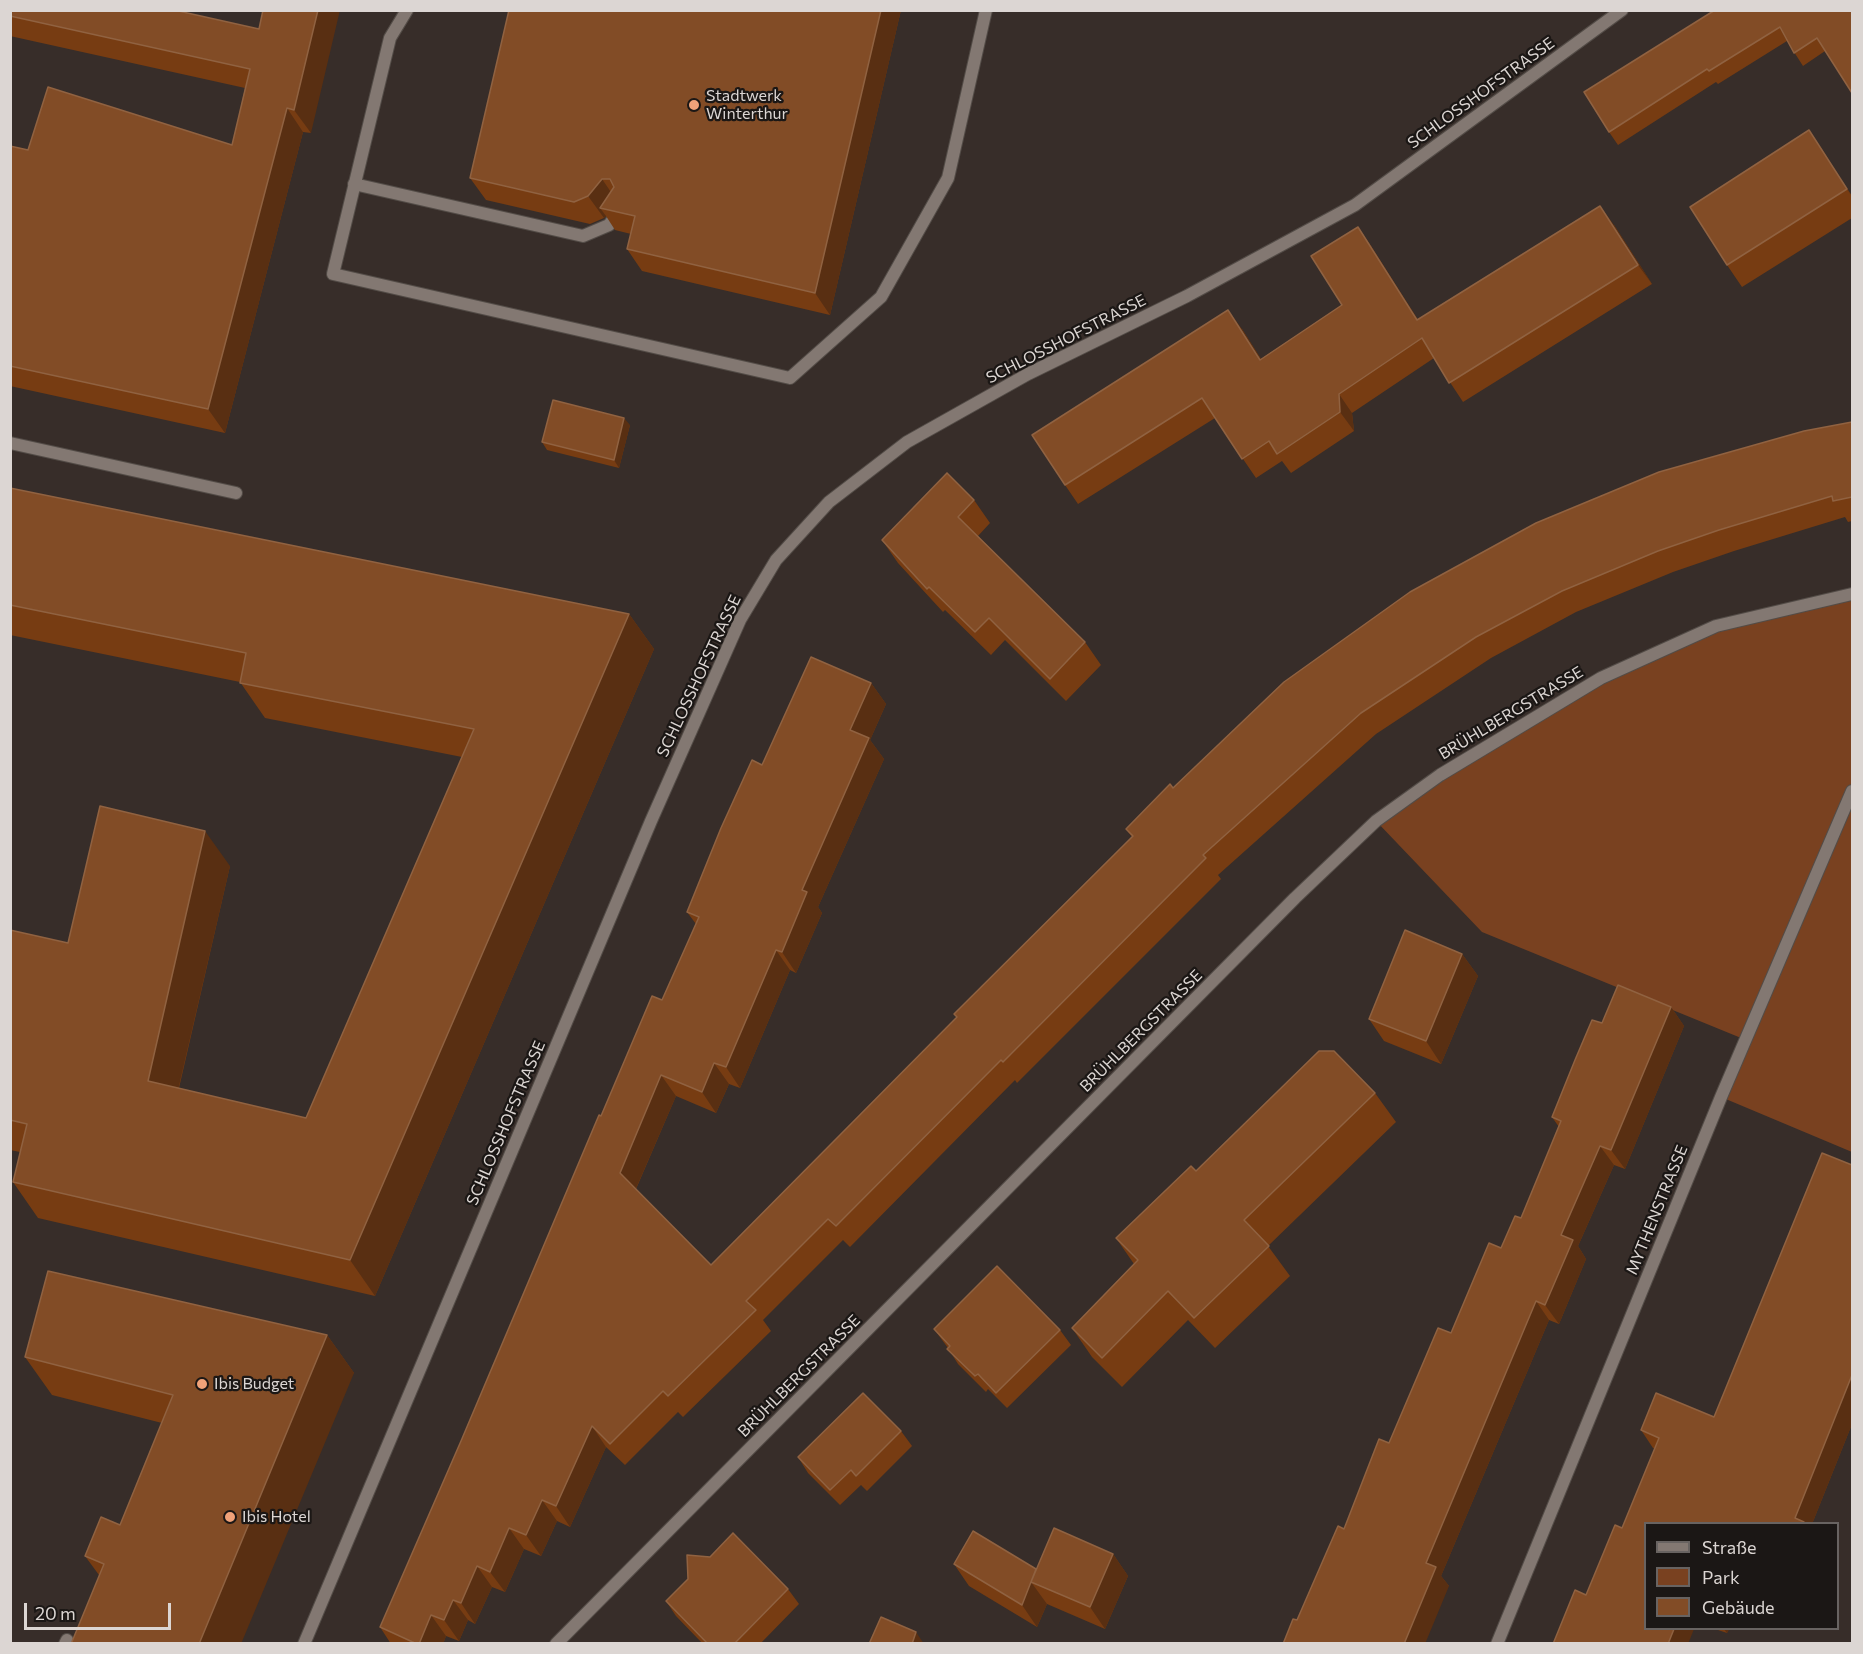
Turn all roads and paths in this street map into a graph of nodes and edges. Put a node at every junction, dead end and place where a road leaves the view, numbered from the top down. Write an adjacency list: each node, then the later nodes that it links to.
1 (407, 10): 4 (street)
2 (986, 10): 4 (street)
3 (1622, 10): 10 (street, SCHLOSSHOFSTRASSE)
4 (354, 184): 5 (street)
5 (621, 208)
6 (10, 443): 7 (street)
7 (236, 493)
8 (1852, 594): 11 (street, BRÜHLBERGSTRASSE)
9 (1852, 791): 12 (street, MYTHENSTRASSE)
10 (304, 1644)
11 (556, 1644)
12 (1497, 1644)

